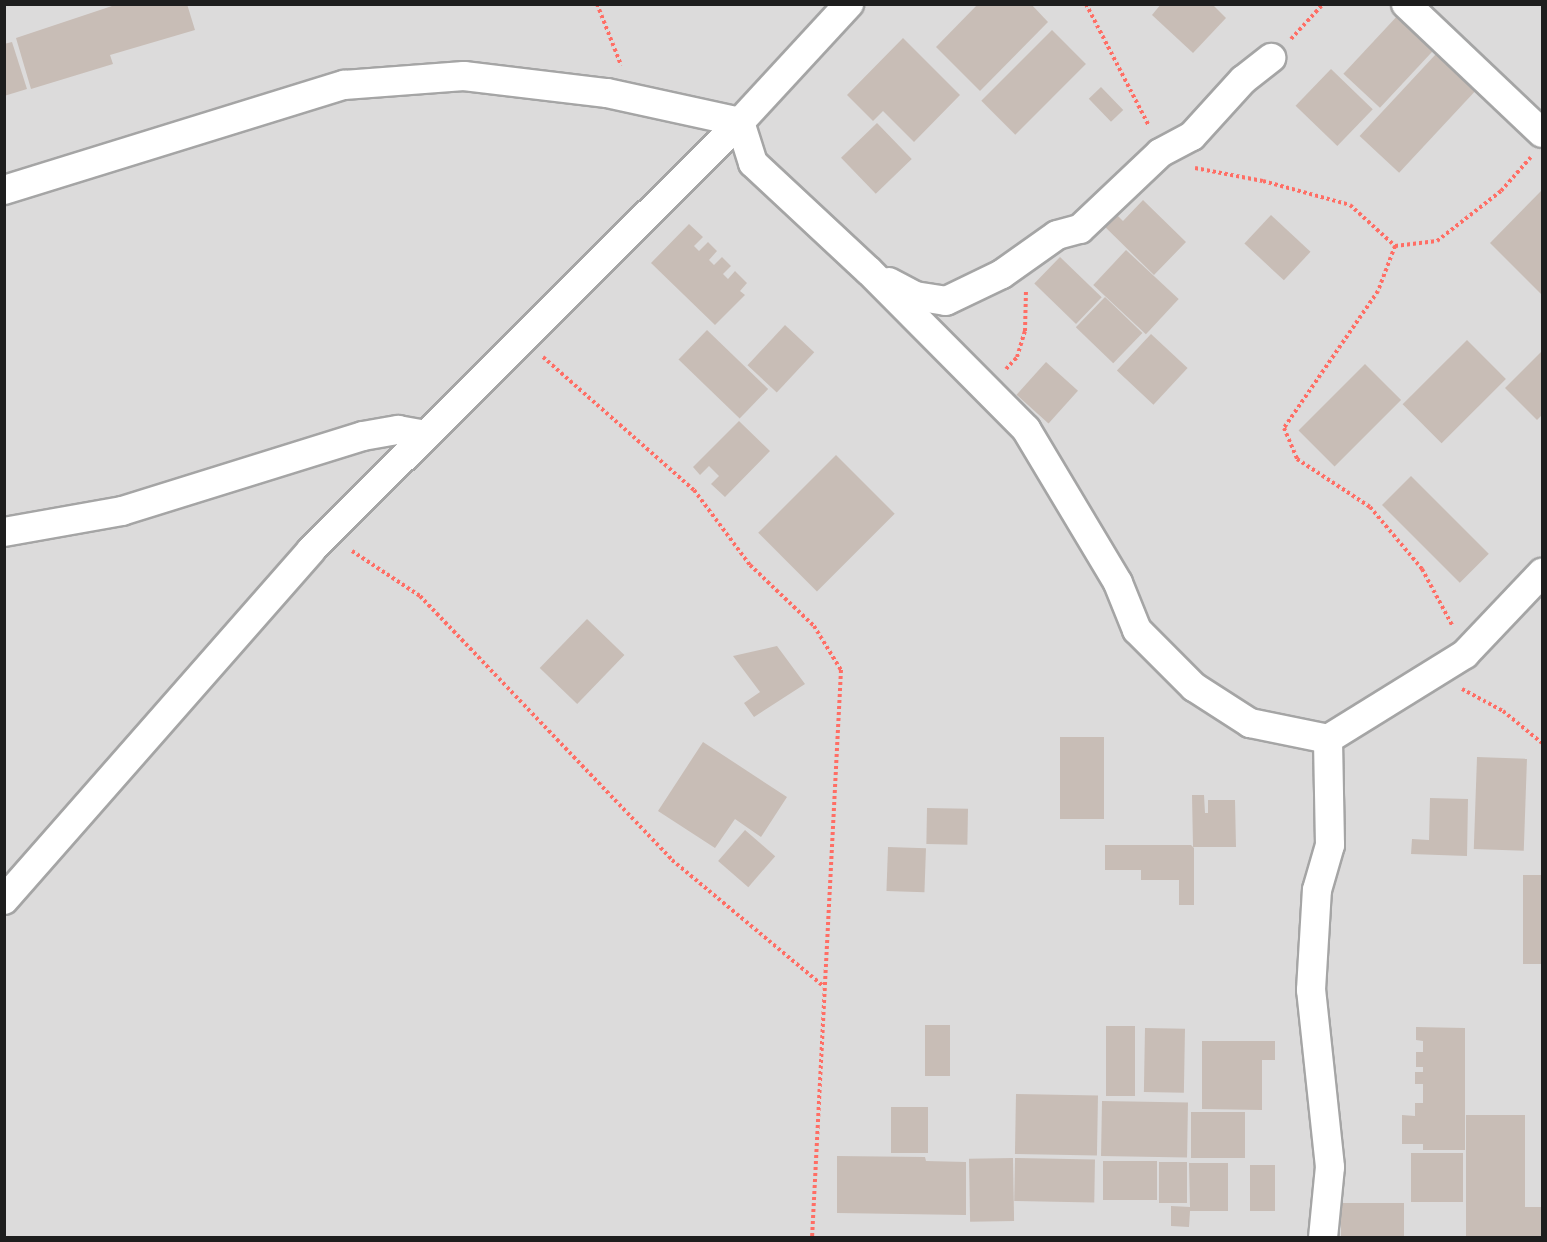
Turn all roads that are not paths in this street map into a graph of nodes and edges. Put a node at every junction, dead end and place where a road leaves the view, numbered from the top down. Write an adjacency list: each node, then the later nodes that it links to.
1 (849, 4): 4 (street)
2 (1406, 4): 5 (street)
3 (1271, 58): 7 (street)
4 (740, 122): 6 (street); 7 (street); 8 (street)
5 (1539, 143)
6 (4, 190)
7 (869, 272): 11 (street)
8 (425, 435): 9 (street); 12 (street)
9 (4, 532)
10 (1542, 573): 11 (street)
11 (1328, 739): 13 (street)
12 (4, 900)
13 (1323, 1238)

